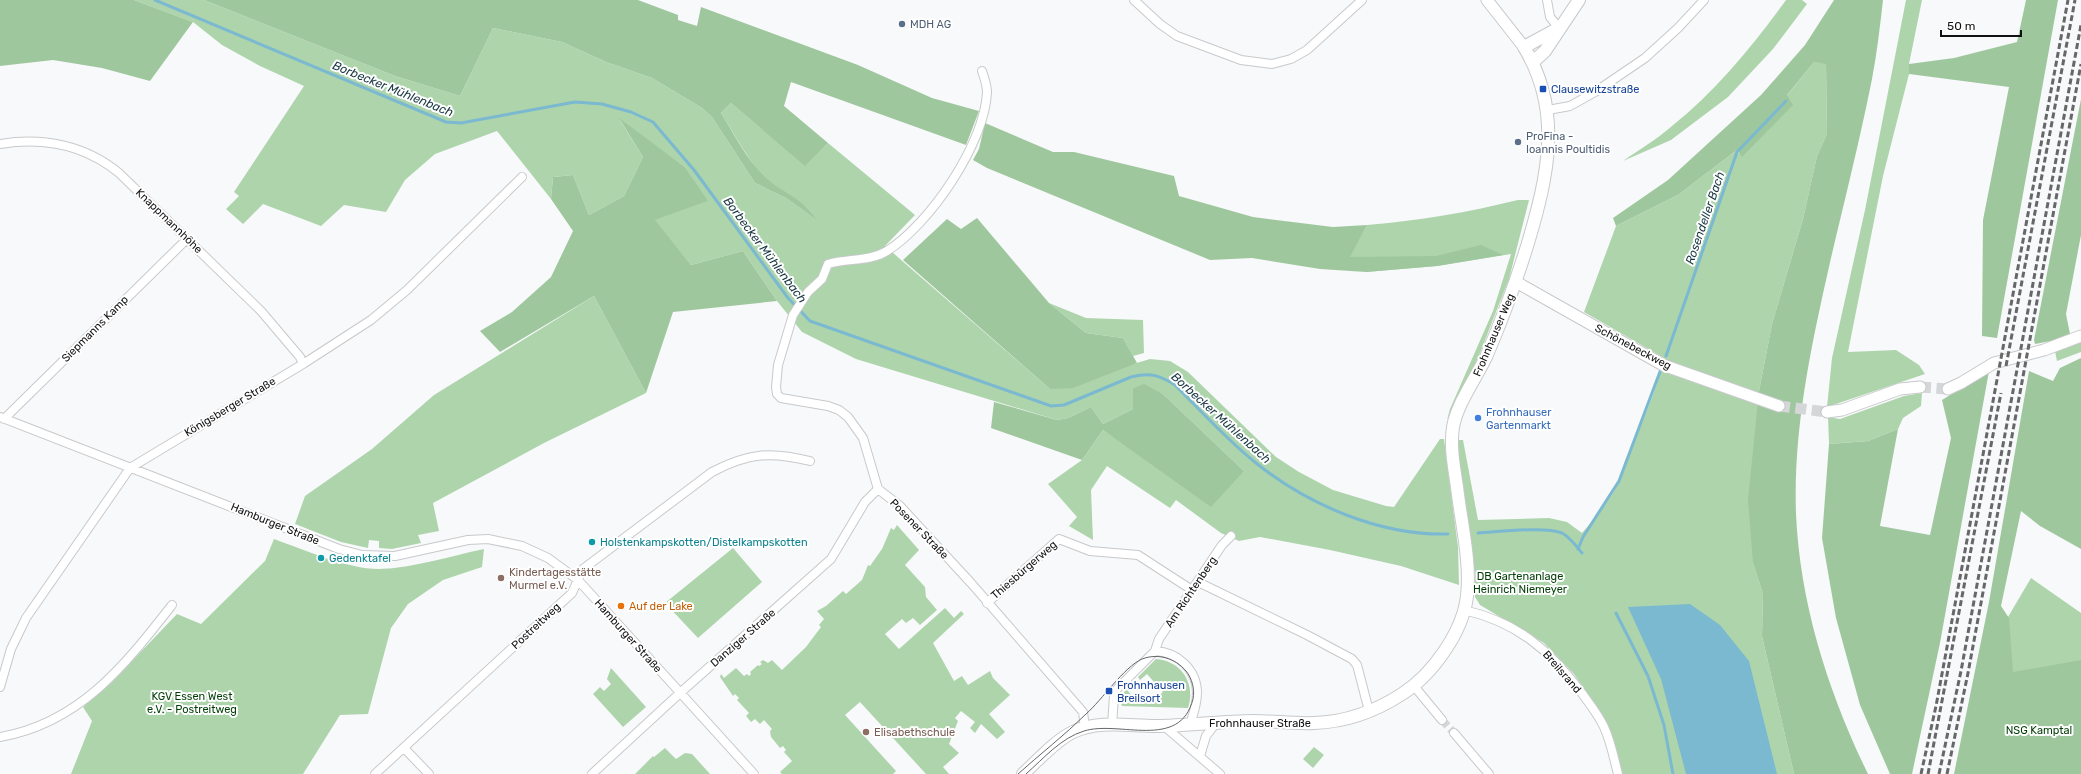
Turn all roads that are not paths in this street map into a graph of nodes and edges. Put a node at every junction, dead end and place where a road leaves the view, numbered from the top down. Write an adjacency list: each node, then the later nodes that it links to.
1 (1134, 0): 2 (street)
2 (1362, 0)
3 (1487, 0): 8 (street)
4 (1547, 0): 7 (street)
5 (1579, 0): 7 (main road)
6 (1704, 0): 11 (street)
7 (1559, 28): 8 (main road); 9 (main road)
8 (1524, 47): 9 (main road, Frohnhauser Weg)
9 (1533, 62): 11 (main road, Frohnhauser Weg)
10 (982, 71): 25 (street)
11 (1548, 110): 15 (main road, Frohnhauser Weg)
12 (0, 144): 14 (street, Knappmannhöhe)
13 (522, 177): 17 (street, Königsberger Straße)
14 (187, 239): 17 (street, Knappmannhöhe); 22 (street, Siepmanns Kamp)
15 (1516, 282): 20 (street, Schönebeckweg); 32 (main road, Frohnhauser Weg)
16 (2081, 336): 19 (street)
17 (303, 364): 24 (street, Königsberger Straße)
18 (1920, 387): 21 (street)
19 (1948, 389)
20 (1779, 406)
21 (1827, 412)
22 (2, 418): 24 (street, Hamburger Straße)
23 (810, 461): 27 (street, Postreitweg)
24 (130, 468): 27 (street, Hamburger Straße); 35 (street, Königsberger Straße)
25 (878, 488): 30 (street, Posener Straße); 36 (street, Danziger Straße)
26 (1231, 536): 28 (street, Am Richtenberg)
27 (578, 580): 36 (street, Hamburger Straße); 46 (street, Postreitweg)
28 (1198, 582): 29 (street, Am Richtenberg); 37 (street)
29 (1192, 590): 30 (street, Thiesbürgerweg); 33 (street, Am Richtenberg)
30 (987, 603): 43 (street, Posener Straße)
31 (172, 605): 45 (street)
32 (1464, 610): 34 (main road, Frohnhauser Straße); 55 (street, Breilsrand)
33 (1154, 651): 40 (street, Am Richtenberg); 41 (street)
34 (1414, 686): 37 (main road, Frohnhauser Straße); 38 (street)
35 (0, 687)
36 (680, 693): 50 (street, Danziger Straße); 51 (street, Hamburger Straße)
37 (1369, 711): 39 (main road, Frohnhauser Straße)
38 (1442, 720)
39 (1216, 723): 41 (main road, Frohnhauser Straße); 47 (street)
40 (1112, 725): 42 (main road, Frohnhauser Straße); 43 (main road, Frohnhauser Straße)
41 (1190, 725): 42 (main road, Frohnhauser Straße)
42 (1164, 726): 47 (street)
43 (1085, 728): 52 (main road, Frohnhauser Straße)
44 (1454, 733): 54 (street)
45 (0, 737)
46 (404, 748): 48 (street, Postreitweg); 49 (street)
47 (1200, 756): 53 (street)
48 (375, 774)
49 (429, 774)
50 (592, 774)
51 (754, 774)
52 (1023, 774)
53 (1220, 774)
54 (1488, 774)
55 (1618, 774)

